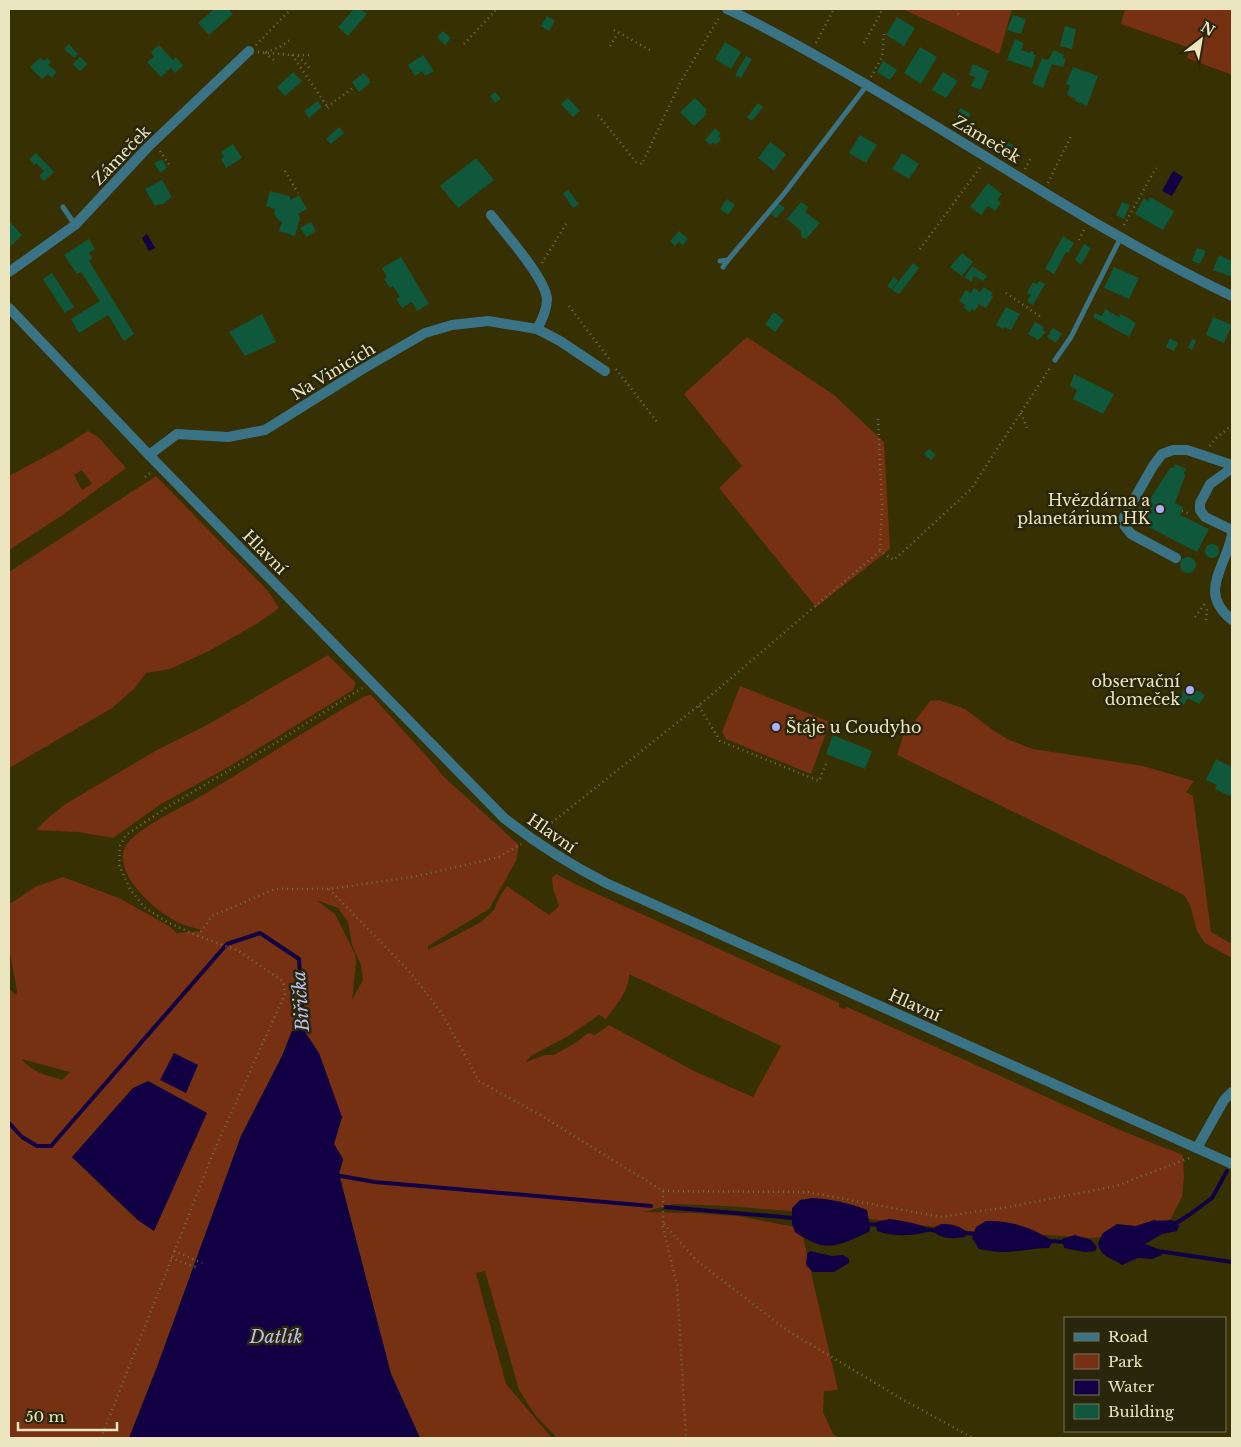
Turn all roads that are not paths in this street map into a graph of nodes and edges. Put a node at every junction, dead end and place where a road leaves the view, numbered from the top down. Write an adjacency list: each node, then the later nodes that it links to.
1 (726, 9): 3 (street, Zámeček)
2 (249, 51): 6 (street, Zámeček)
3 (867, 84): 7 (street, Zámeček); 8 (lane)
4 (63, 207): 6 (lane)
5 (491, 215): 12 (street)
6 (75, 225): 9 (street, Zámeček)
7 (1121, 237): 10 (street, Zámeček); 13 (lane)
8 (722, 264)
9 (9, 272)
10 (1232, 296)
11 (9, 308): 15 (street, Hlavní)
12 (537, 329): 14 (street, Na Vinicích); 15 (street, Na Vinicích)
13 (1055, 360)
14 (605, 371)
15 (149, 456): 22 (street, Hlavní)
16 (1232, 466): 17 (street); 19 (street)
17 (1232, 530)
18 (1232, 534): 20 (street)
19 (1176, 558)
20 (1232, 620)
21 (1232, 1092): 22 (street)
22 (1197, 1148): 23 (street, Hlavní)
23 (1232, 1164)

